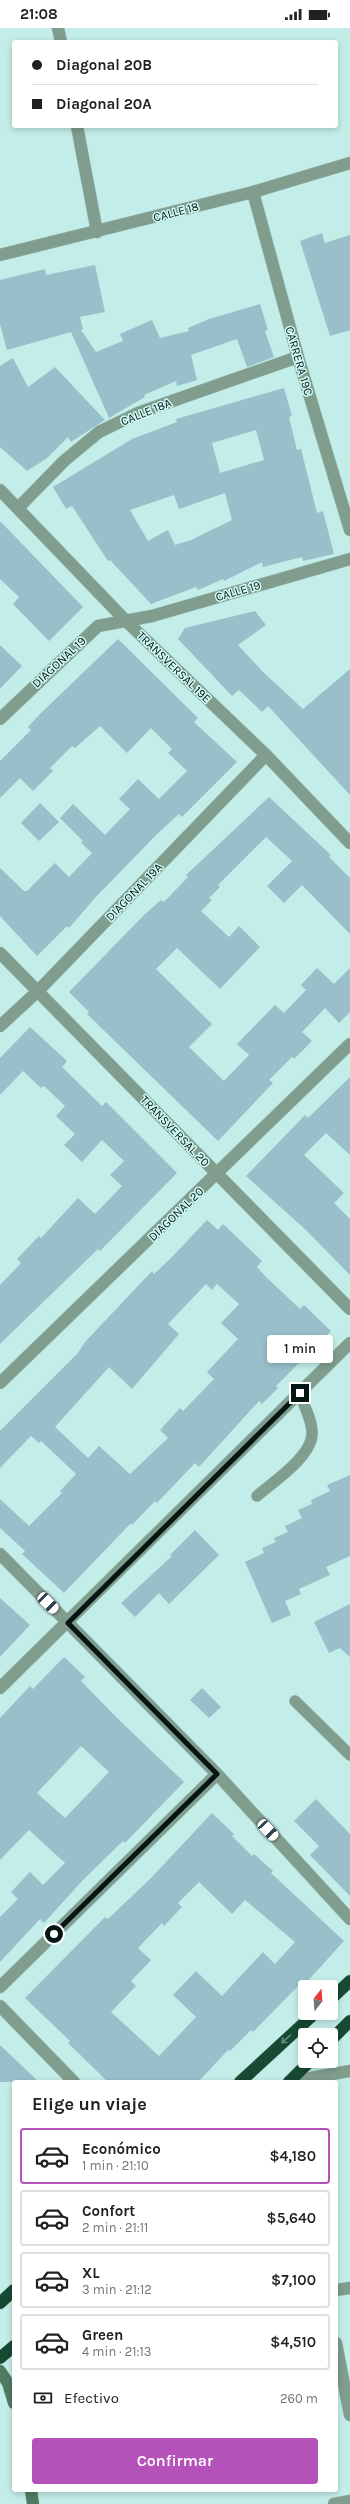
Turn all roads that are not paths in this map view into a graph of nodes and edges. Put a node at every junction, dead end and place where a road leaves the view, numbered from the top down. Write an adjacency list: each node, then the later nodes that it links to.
1 (58, 28): 2 (street)
2 (61, 40)
3 (77, 128): 6 (street)
4 (350, 163): 5 (street, CALLE 18)
5 (253, 192): 6 (street, CALLE 18); 8 (street, CARRERA 19C)
6 (97, 232): 7 (street, CALLE 18)
7 (0, 255)
8 (298, 357): 10 (street, CALLE 18A); 11 (street, CARRERA 19C)
9 (0, 490): 10 (street, TRANSVERSAL 19E)
10 (18, 508): 13 (street, TRANSVERSAL 19E)
11 (350, 530)
12 (350, 559): 13 (street, CALLE 19)
13 (126, 621): 14 (street, DIAGONAL 19); 15 (street, TRANSVERSAL 19E)
14 (0, 719)
15 (266, 755): 16 (street, TRANSVERSAL 19E); 18 (street, DIAGONAL 19A)
16 (350, 843)
17 (0, 953): 18 (street, TRANSVERSAL 20)
18 (38, 991): 19 (street, DIAGONAL 19A); 21 (street, TRANSVERSAL 20)
19 (0, 1026)
20 (350, 1044): 21 (street, DIAGONAL 20)
21 (218, 1174): 22 (street, TRANSVERSAL 20); 24 (street, DIAGONAL 20)
22 (350, 1309)
23 (350, 1343): 25 (street)
24 (0, 1383)
25 (300, 1393): 26 (lane); 28 (street)
26 (257, 1496)
27 (0, 1554): 28 (street)
28 (68, 1623): 29 (street); 32 (street)
29 (0, 1688)
30 (295, 1701): 31 (lane)
31 (350, 1755)
32 (217, 1774): 33 (street); 35 (street)
33 (350, 1918)
34 (350, 1981): 36 (highway)
35 (0, 1988)
36 (338, 1992)
37 (0, 2006): 43 (street)
38 (307, 2020): 44 (highway, one-way to 44)
39 (350, 2021): 40 (highway)
40 (338, 2033)
41 (303, 2068): 45 (highway)
42 (350, 2071): 46 (street)
43 (72, 2080)
44 (242, 2080)
45 (291, 2080)
46 (300, 2080)
47 (350, 2288): 48 (street)
48 (338, 2290)
49 (12, 2292): 50 (highway)
50 (0, 2304)
51 (12, 2348): 53 (highway)
52 (338, 2353): 56 (street)
53 (0, 2358)
54 (0, 2371): 55 (street)
55 (12, 2396)
56 (350, 2415)
57 (31, 2492): 59 (street)
58 (350, 2501): 60 (street)
59 (33, 2504)
60 (334, 2504)

